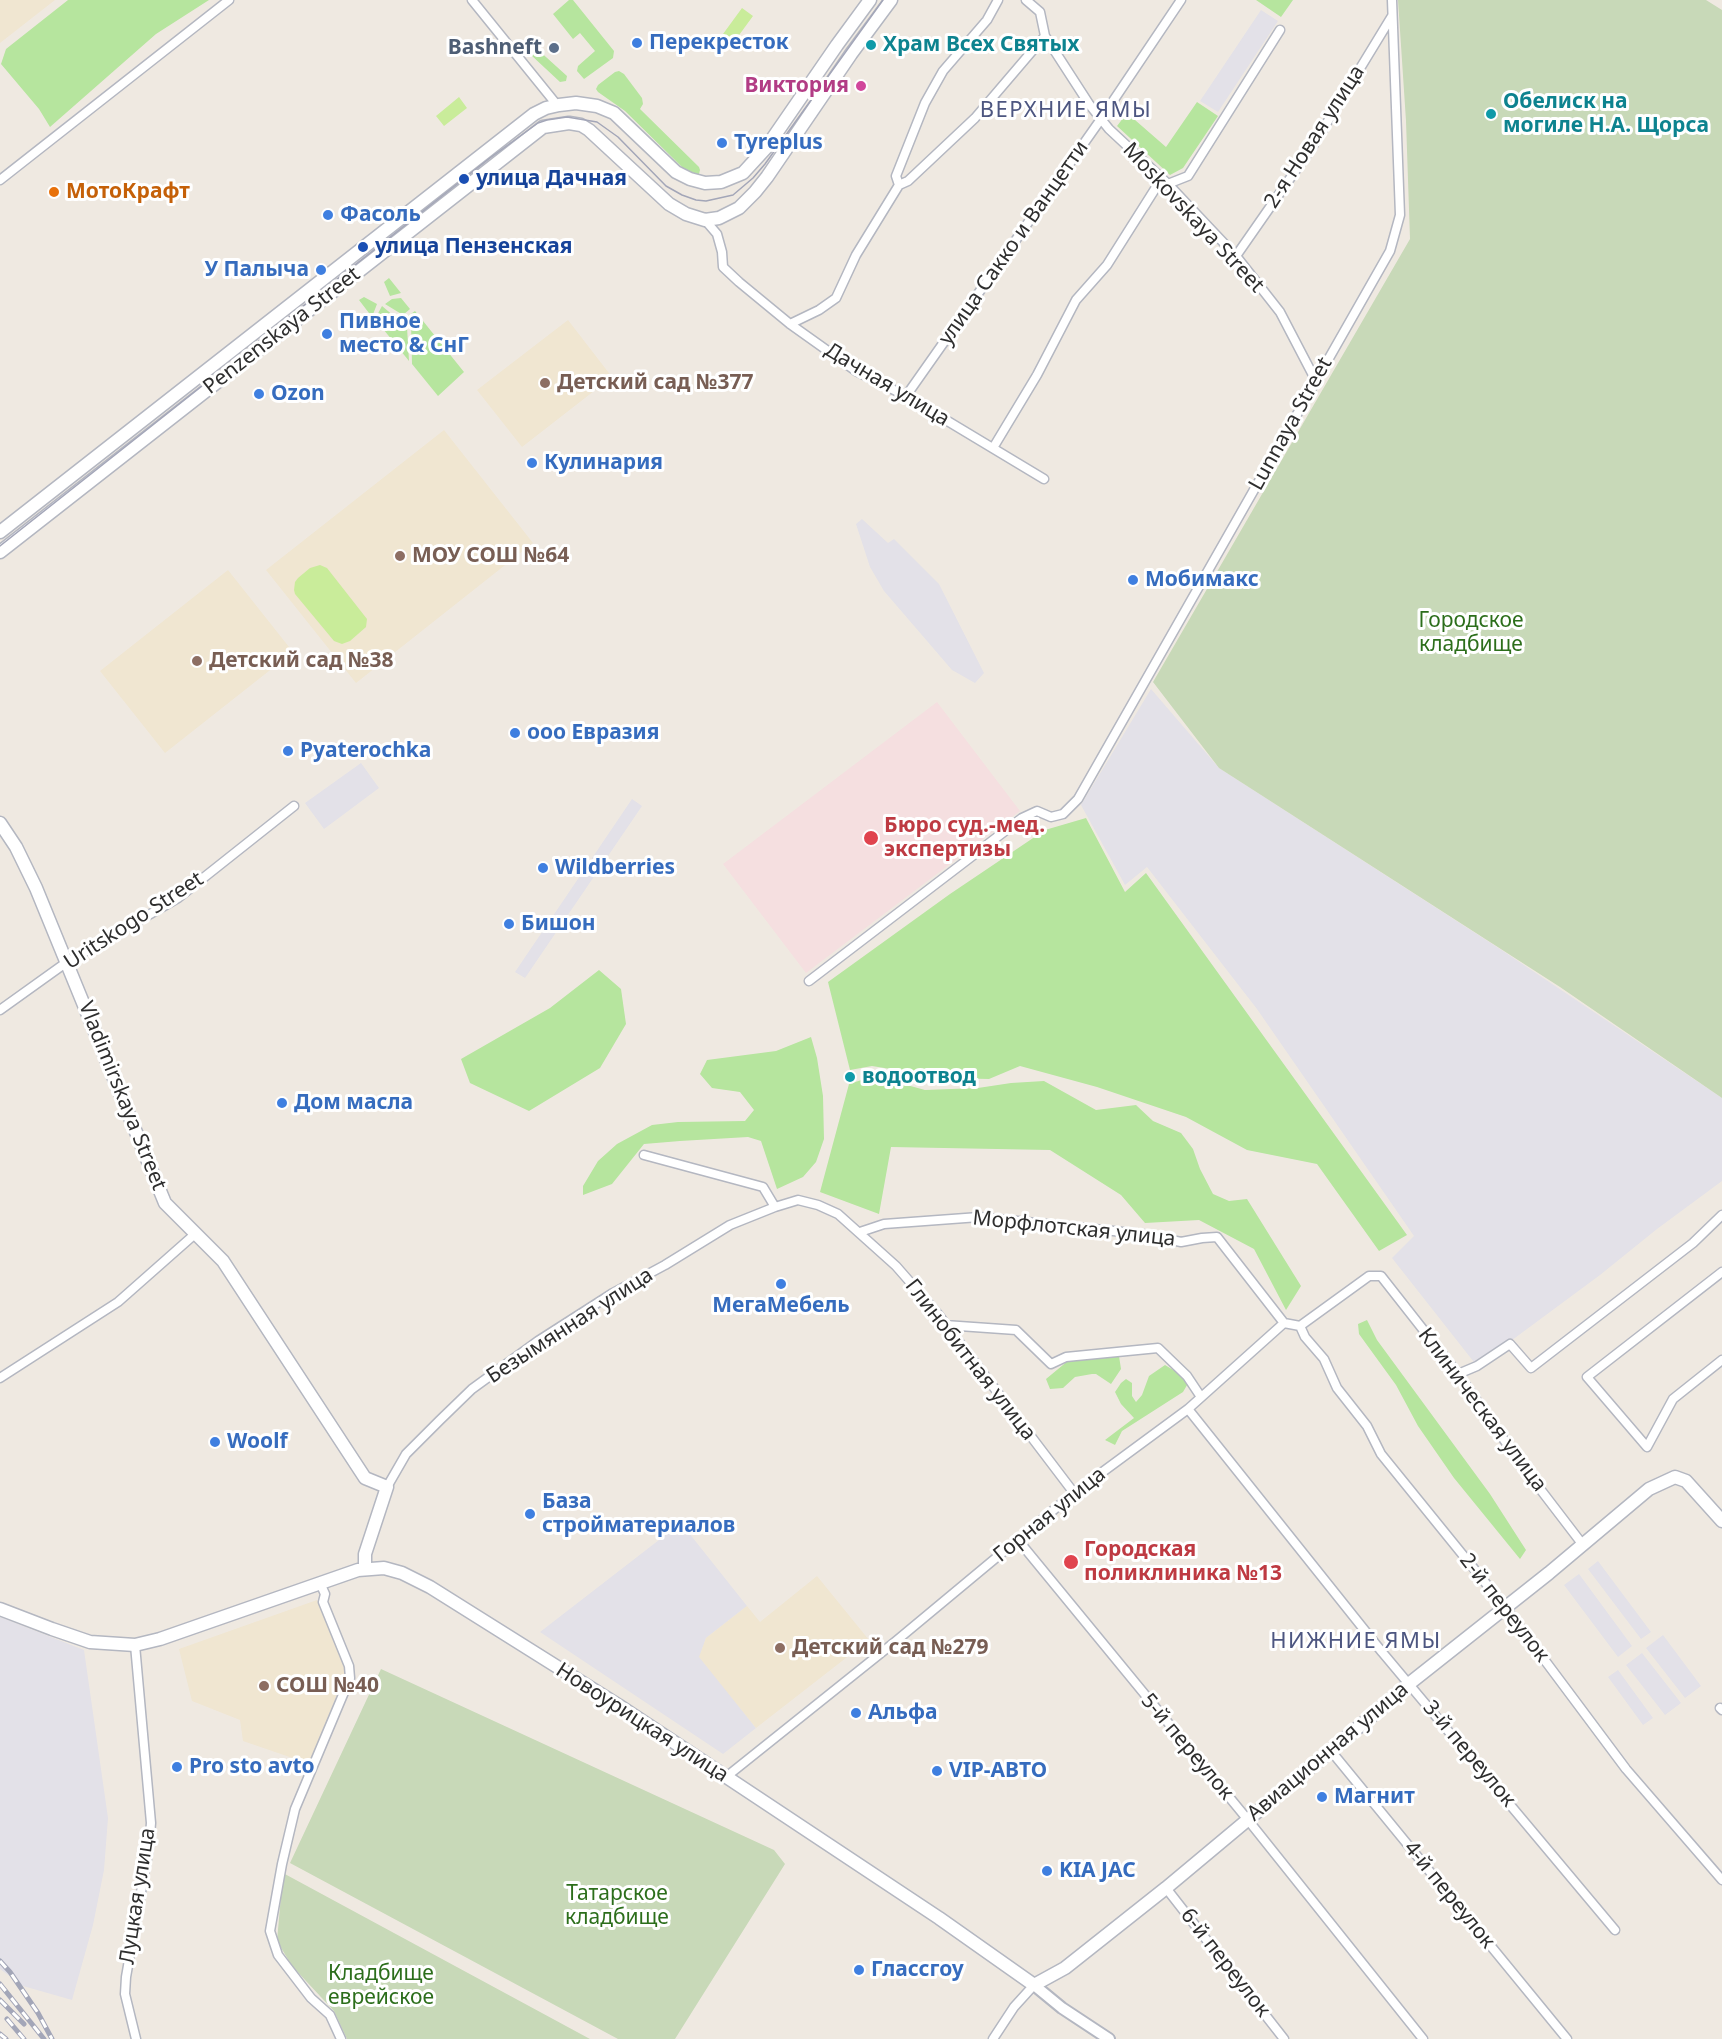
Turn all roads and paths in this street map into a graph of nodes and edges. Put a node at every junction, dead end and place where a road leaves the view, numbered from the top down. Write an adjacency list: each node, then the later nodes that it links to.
1 (229, 0): 15 (street)
2 (472, 0): 12 (street)
3 (870, 0): 12 (main road)
4 (891, 0): 18 (main road)
5 (998, 0): 16 (street)
6 (1026, 0): 11 (street, Moskovskaya Street)
7 (1181, 0): 13 (street, улица Сакко и Ванцетти)
8 (1392, 0): 9 (street, Lunnaya Street)
9 (1392, 16): 19 (street, 2-я Новая улица); 21 (street, Lunnaya Street)
10 (1280, 30): 17 (street)
11 (1045, 36): 13 (street, Moskovskaya Street); 16 (street)
12 (560, 104): 14 (main road); 25 (main road, Penzenskaya Street)
13 (1101, 119): 17 (street, Moskovskaya Street); 22 (street, улица Сакко и Ванцетти)
14 (568, 123): 18 (main road); 26 (main road, Penzenskaya Street)
15 (0, 180)
16 (899, 184): 20 (street)
17 (1168, 184): 19 (street, Moskovskaya Street); 23 (street)
18 (705, 220): 20 (street, Дачная улица)
19 (1236, 256): 21 (street, Moskovskaya Street)
20 (790, 324): 22 (street, Дачная улица)
21 (1316, 381): 30 (street, Lunnaya Street)
22 (906, 396): 23 (street, Дачная улица)
23 (993, 448): 24 (street, Дачная улица)
24 (1044, 479)
25 (0, 532)
26 (0, 552)
27 (294, 806): 29 (street, Uritskogo Street)
28 (0, 823): 29 (main road, Vladimirskaya Street)
29 (67, 962): 31 (street, Uritskogo Street); 36 (main road, Vladimirskaya Street)
30 (809, 981)
31 (0, 1010)
32 (644, 1155): 33 (street)
33 (775, 1207): 35 (street, Безымянная улица); 46 (street, Безымянная улица)
34 (1722, 1215): 42 (street)
35 (860, 1232): 38 (street, Морфлотская улица); 39 (street, Глинобитная улица)
36 (195, 1233): 43 (street); 46 (main road, Vladimirskaya Street)
37 (1722, 1272): 41 (street)
38 (1284, 1323): 40 (street); 44 (street, Горная улица)
39 (945, 1325): 44 (street); 47 (street, Глинобитная улица)
40 (1300, 1326): 42 (street, Клиническая улица); 53 (street, 2-й переулок)
41 (1722, 1360)
42 (1458, 1374): 50 (street, Клиническая улица)
43 (0, 1378)
44 (1201, 1397): 45 (street, Горная улица)
45 (1188, 1408): 47 (street, Горная улица); 56 (street, 3-й переулок)
46 (387, 1487): 51 (main road, Безымянная улица)
47 (1074, 1493): 49 (street, Горная улица)
48 (1722, 1521): 50 (main road, Авиационная улица)
49 (1017, 1540): 58 (street, Горная улица); 59 (street, 5-й переулок)
50 (1583, 1545): 53 (main road, Авиационная улица)
51 (365, 1569): 52 (main road, Новоурицкая улица); 58 (main road, Новоурицкая улица)
52 (320, 1583): 55 (main road, Новоурицкая улица); 65 (street)
53 (1505, 1607): 56 (main road, Авиационная улица); 60 (street, 2-й переулок)
54 (0, 1609): 55 (main road, Новоурицкая улица)
55 (135, 1645): 64 (street, Луцкая улица)
56 (1410, 1683): 57 (main road, Авиационная улица); 62 (street, 3-й переулок)
57 (1331, 1751): 59 (main road, Авиационная улица); 70 (street, 4-й переулок)
58 (726, 1777): 63 (main road, Новоурицкая улица)
59 (1248, 1820): 61 (main road, Авиационная улица); 69 (street, 5-й переулок)
60 (1722, 1880)
61 (1166, 1888): 63 (main road, Авиационная улица); 68 (street, 6-й переулок)
62 (1615, 1930)
63 (1034, 1985): 66 (street, Авиационная улица); 67 (street, Новоурицкая улица)
64 (136, 2039)
65 (341, 2039)
66 (993, 2039)
67 (1109, 2039)
68 (1284, 2039)
69 (1423, 2039)
70 (1567, 2039)

